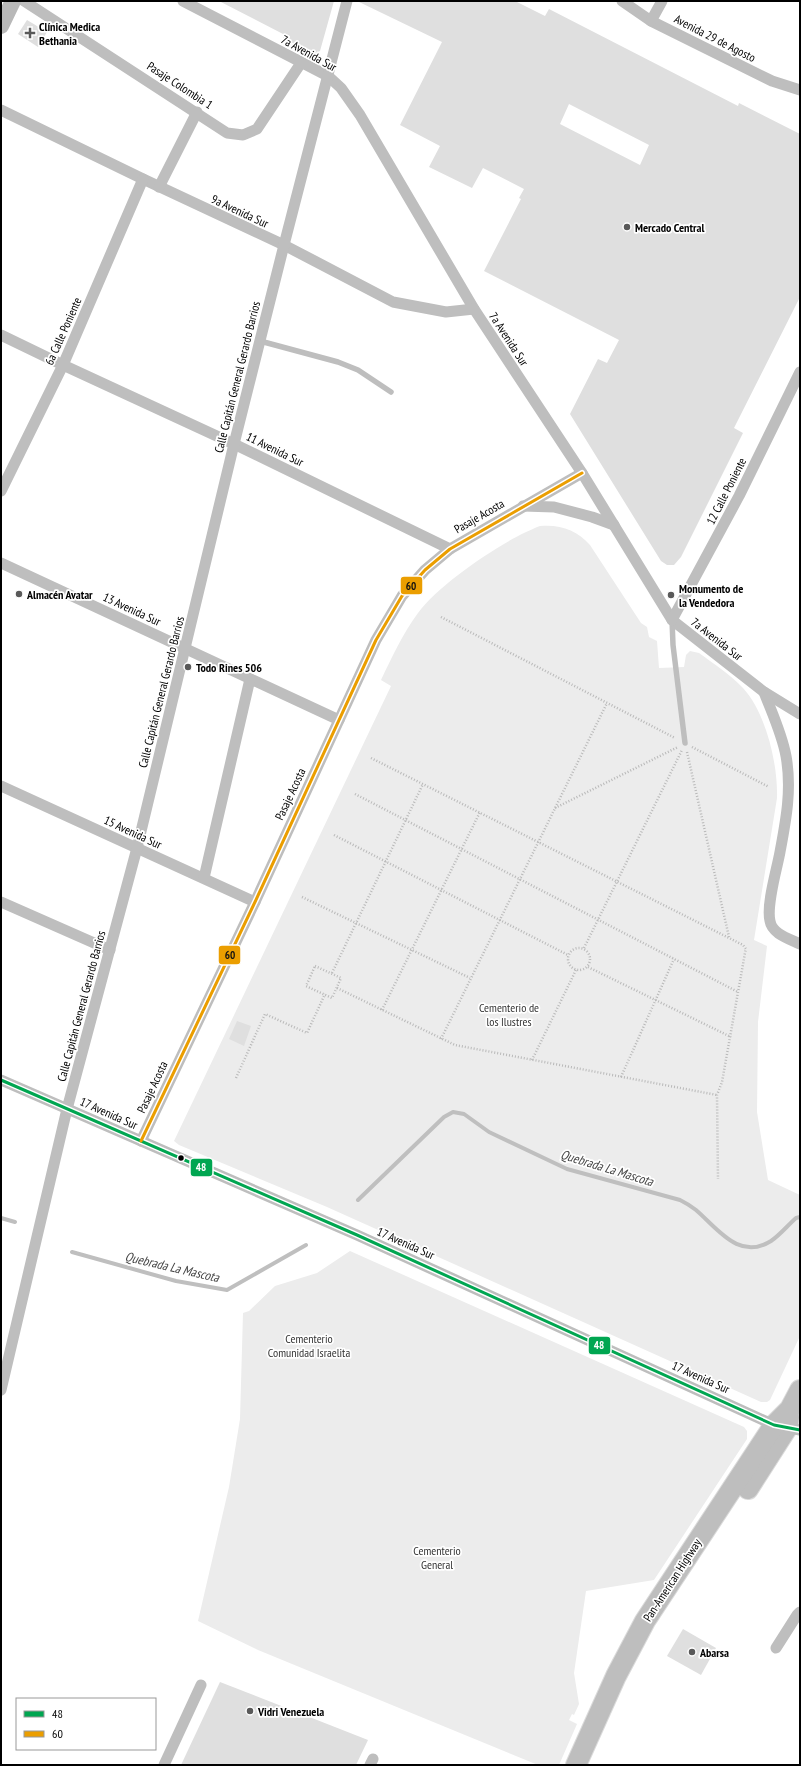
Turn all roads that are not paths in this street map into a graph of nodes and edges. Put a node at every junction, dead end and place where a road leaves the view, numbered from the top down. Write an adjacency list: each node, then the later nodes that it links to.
1 (13, 1): 8 (street)
2 (24, 1): 13 (street, Pasaje Colombia 1)
3 (183, 1): 9 (street, 7a Avenida Sur)
4 (348, 1): 10 (street, Calle Capitán General Gerardo Barrios)
5 (622, 1): 7 (street, Avenida 29 de Agosto)
6 (662, 1): 7 (street)
7 (651, 21): 11 (street, Avenida 29 de Agosto)
8 (1, 26)
9 (302, 63): 10 (street, 7a Avenida Sur); 13 (street, Pasaje Colombia 1)
10 (328, 76): 16 (street, Calle Capitán General Gerardo Barrios); 17 (street, 7a Avenida Sur)
11 (800, 90)
12 (1, 110): 14 (street, 9a Avenida Sur)
13 (196, 112): 15 (street)
14 (143, 179): 15 (street, 9a Avenida Sur); 20 (street, 6a Calle Poniente)
15 (159, 187): 16 (street, 9a Avenida Sur)
16 (284, 246): 17 (street, 9a Avenida Sur); 19 (street, Calle Capitán General Gerardo Barrios)
17 (474, 309): 24 (street, 7a Avenida Sur)
18 (1, 335): 20 (street, 11 Avenida Sur)
19 (260, 341): 22 (lane); 23 (street, Calle Capitán General Gerardo Barrios)
20 (62, 365): 23 (street, 11 Avenida Sur); 25 (street, 6a Calle Poniente)
21 (800, 372): 30 (street, 12 Calle Poniente)
22 (391, 392)
23 (234, 444): 28 (street, 11 Avenida Sur); 31 (street, Calle Capitán General Gerardo Barrios)
24 (582, 473): 26 (street, Pasaje Acosta); 27 (street, 7a Avenida Sur)
25 (1, 491)
26 (522, 506): 27 (street, Pasaje Acosta); 28 (street, Pasaje Acosta)
27 (614, 525): 30 (street, 7a Avenida Sur)
28 (450, 549): 35 (street, Pasaje Acosta)
29 (1, 563): 31 (street, 13 Avenida Sur)
30 (672, 620): 33 (street, 7a Avenida Sur); 36 (lane)
31 (185, 648): 32 (street, 13 Avenida Sur); 38 (street, Calle Capitán General Gerardo Barrios)
32 (250, 679): 35 (street, 13 Avenida Sur); 39 (street)
33 (764, 692): 34 (street, 7a Avenida Sur); 42 (street)
34 (800, 714)
35 (339, 720): 41 (street, Pasaje Acosta)
36 (685, 743)
37 (1, 786): 38 (street, 15 Avenida Sur)
38 (137, 848): 39 (street, 15 Avenida Sur); 43 (street, Calle Capitán General Gerardo Barrios)
39 (204, 878): 41 (street, 15 Avenida Sur)
40 (1, 902): 43 (street)
41 (255, 902): 46 (street, Pasaje Acosta)
42 (800, 944)
43 (110, 950): 45 (street, Calle Capitán General Gerardo Barrios)
44 (1, 1080): 45 (street, 17 Avenida Sur)
45 (67, 1109): 46 (street, 17 Avenida Sur); 47 (street, Calle Capitán General Gerardo Barrios)
46 (141, 1142): 49 (street, 17 Avenida Sur)
47 (1, 1390)
48 (800, 1390): 49 (highway, Pan-American Highway)
49 (788, 1423): 54 (highway, Pan-American Highway); 55 (highway, Pan-American Highway)
50 (800, 1612): 51 (street)
51 (776, 1648)
52 (201, 1685): 53 (street)
53 (164, 1765)
54 (576, 1765)
55 (591, 1765)

